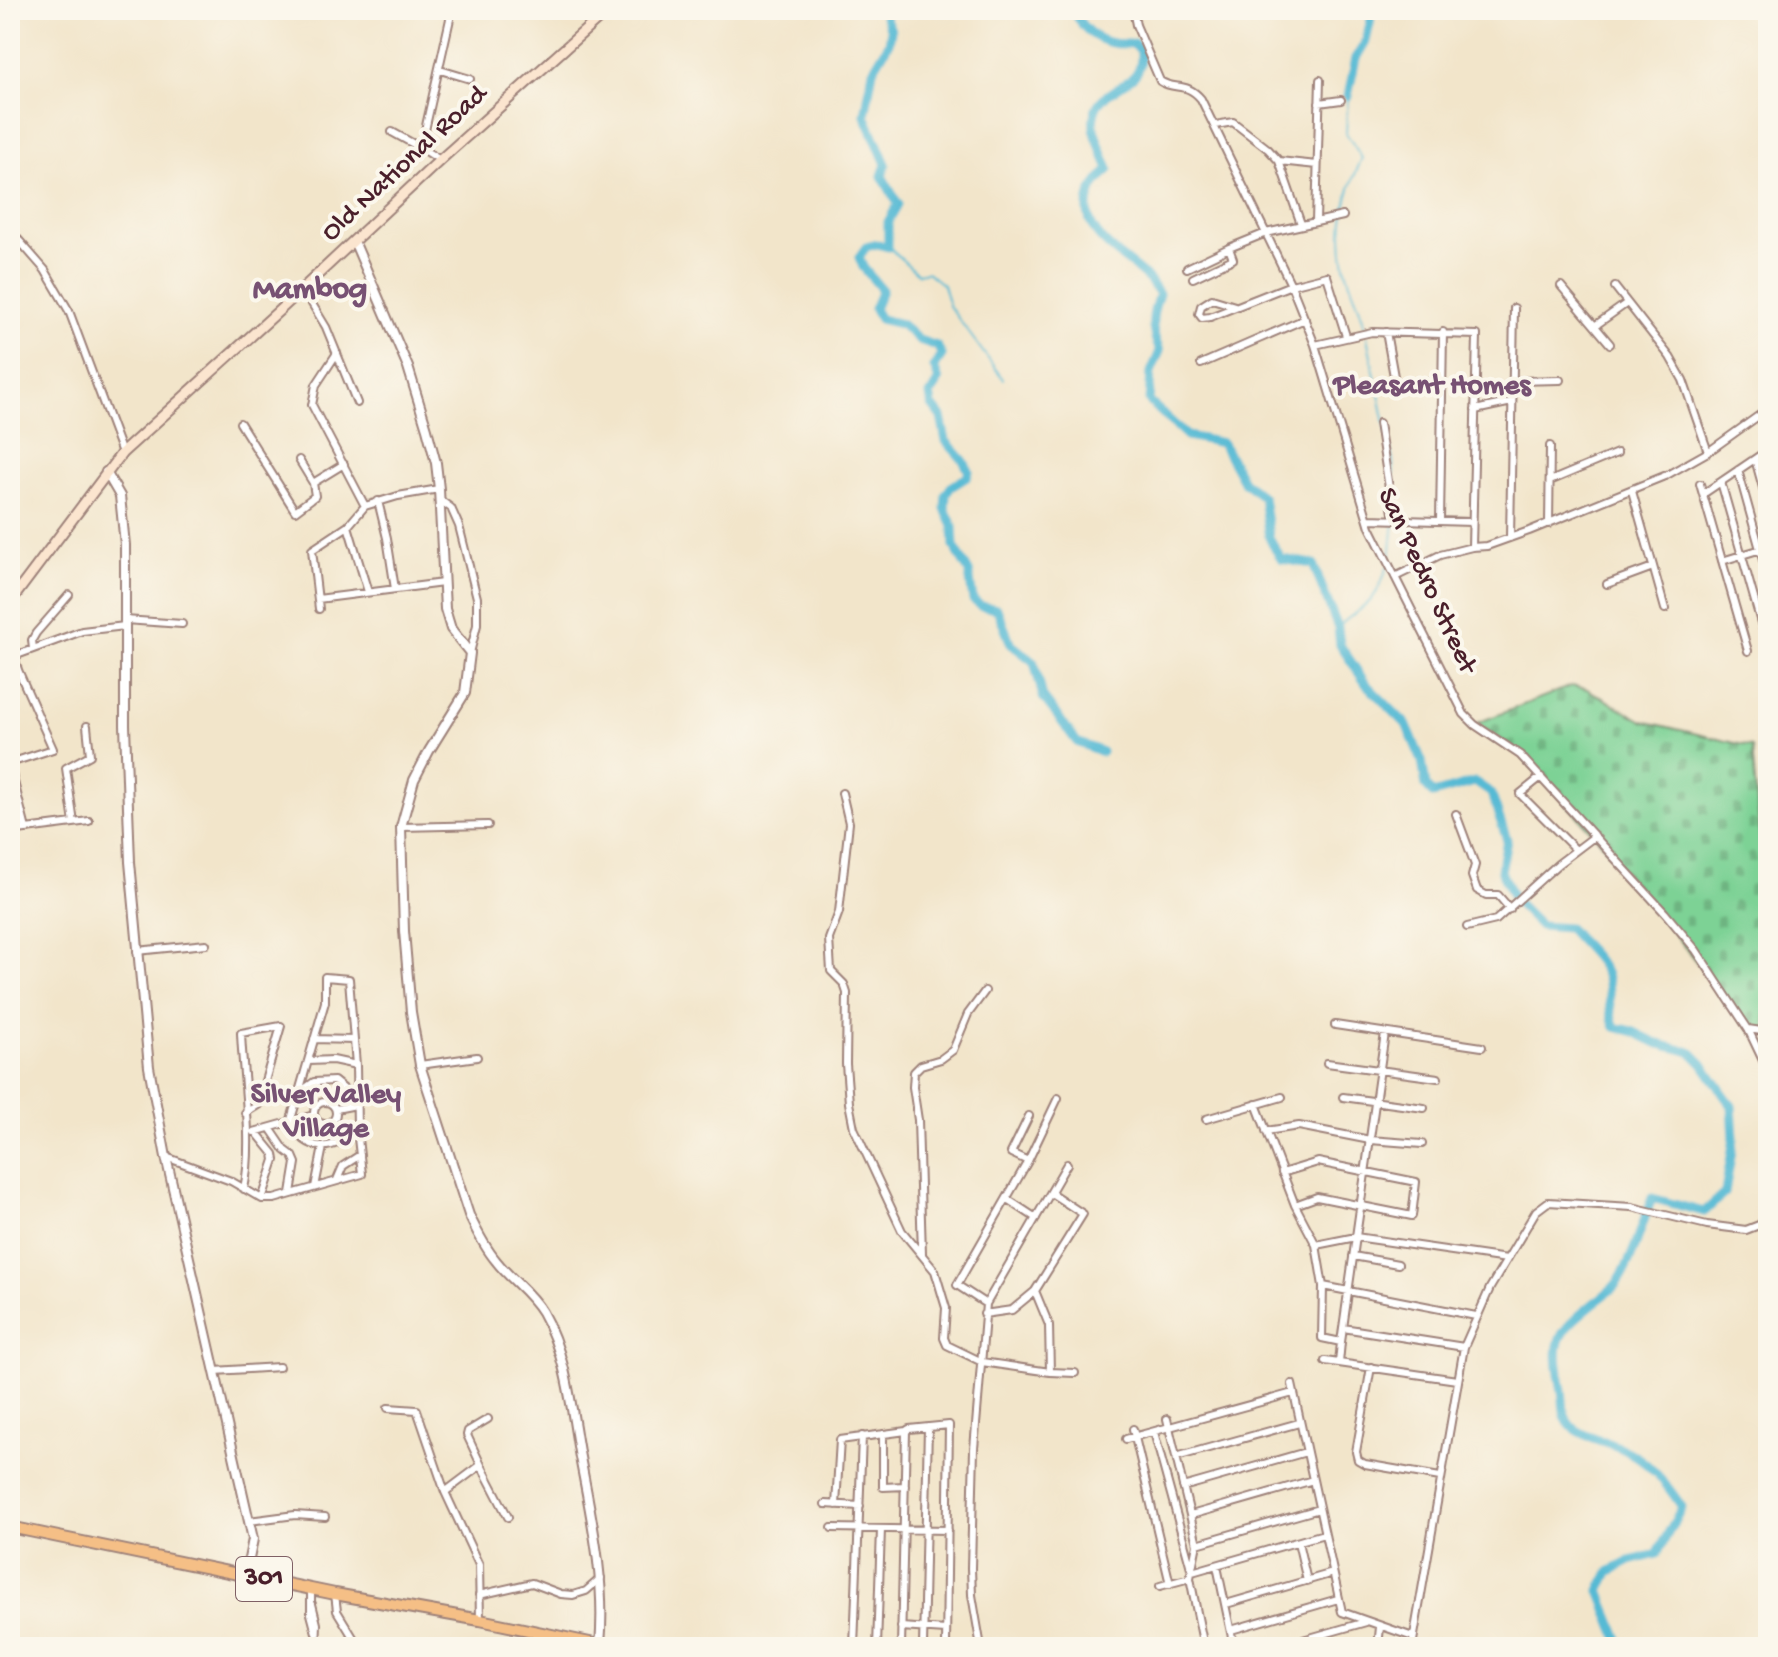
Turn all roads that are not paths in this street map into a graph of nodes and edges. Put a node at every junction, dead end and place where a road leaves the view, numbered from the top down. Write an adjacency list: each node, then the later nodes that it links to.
1 (452, 10): 4 (street)
2 (608, 10): 12 (main road, Old National Road)
3 (1133, 10): 9 (street, San Pedro Street)
4 (440, 70): 5 (street); 11 (street)
5 (470, 79)
6 (1320, 80): 8 (street)
7 (1341, 100): 8 (street)
8 (1319, 103): 14 (street)
9 (1216, 125): 13 (street); 19 (street, San Pedro Street)
10 (392, 132): 11 (street)
11 (421, 148): 12 (street)
12 (440, 160): 20 (main road, Old National Road)
13 (1279, 161): 14 (street); 17 (street)
14 (1317, 165): 16 (street)
15 (1343, 216): 16 (street)
16 (1316, 221): 17 (street)
17 (1301, 224): 19 (street)
18 (10, 230): 52 (street)
19 (1266, 233): 21 (street); 24 (street, San Pedro Street)
20 (354, 241): 27 (main road, Old National Road); 63 (street)
21 (1229, 248): 22 (street); 23 (street)
22 (1187, 268)
23 (1193, 278)
24 (1291, 285): 29 (street); 31 (street, San Pedro Street); 35 (street)
25 (1561, 286): 32 (street)
26 (1615, 287): 28 (street)
27 (303, 289): 38 (street); 52 (main road, Old National Road)
28 (1627, 303): 32 (street); 51 (street)
29 (1235, 306): 29 (street)
30 (1514, 308): 41 (street)
31 (1305, 319): 37 (street, San Pedro Street); 39 (street)
32 (1596, 325): 36 (street)
33 (1386, 332): 34 (street); 35 (street); 42 (street)
34 (1443, 332): 42 (street); 46 (street)
35 (1346, 336): 37 (street)
36 (1610, 344)
37 (1315, 345): 70 (street, San Pedro Street)
38 (337, 353): 44 (street); 56 (street)
39 (1201, 364)
40 (1560, 380): 41 (street)
41 (1513, 381): 43 (street)
42 (1441, 382): 72 (street)
43 (1512, 402): 46 (street); 76 (street)
44 (357, 403)
45 (1768, 409): 51 (street)
46 (1475, 410): 73 (street)
47 (240, 423): 61 (street)
48 (1379, 423): 71 (street)
49 (1550, 446): 59 (street)
50 (1768, 450): 54 (street)
51 (1708, 452): 64 (street)
52 (122, 453): 58 (main road, Old National Road)
53 (1617, 453): 59 (street)
54 (1755, 459): 57 (street); 69 (street)
55 (299, 460): 61 (street)
56 (344, 464): 61 (street); 68 (street)
57 (1738, 470): 60 (street); 78 (street)
58 (106, 472): 90 (main road, Old National Road); 93 (street)
59 (1550, 481): 74 (street)
60 (1721, 482): 65 (street); 79 (street)
61 (313, 483)
62 (1700, 484): 65 (street)
63 (439, 489): 66 (street); 67 (street)
64 (1632, 491): 74 (street); 81 (street)
65 (1703, 494): 80 (street)
66 (440, 500): 84 (street); 97 (street)
67 (378, 501): 68 (street); 86 (street)
68 (365, 506): 75 (street)
69 (1768, 506)
70 (1368, 519): 71 (street); 82 (street, San Pedro Street)
71 (1394, 520): 72 (street)
72 (1440, 521): 73 (street)
73 (1472, 522): 77 (street)
74 (1549, 524): 76 (street)
75 (348, 526): 87 (street); 89 (street)
76 (1510, 538): 77 (street)
77 (1472, 547): 82 (street)
78 (1764, 549): 79 (street); 83 (street)
79 (1741, 555): 80 (street); 95 (street)
80 (1722, 561): 95 (street)
81 (1653, 567): 85 (street); 92 (street)
82 (1395, 577): 100 (street, San Pedro Street)
83 (1768, 578)
84 (443, 583): 86 (street); 97 (street)
85 (1607, 584)
86 (395, 589): 87 (street)
87 (368, 592): 89 (street)
88 (69, 595): 96 (street)
89 (318, 599): 91 (street)
90 (10, 602)
91 (319, 609)
92 (1665, 609)
93 (125, 623): 94 (street); 96 (street); 114 (street)
94 (182, 624)
95 (1766, 637)
96 (33, 649): 99 (street)
97 (470, 653): 106 (street)
98 (87, 726): 104 (street)
99 (10, 764): 107 (street)
100 (1541, 777): 109 (street, San Pedro Street); 110 (street)
101 (842, 793): 172 (street)
102 (1456, 814): 111 (street)
103 (89, 821): 104 (street)
104 (74, 823): 107 (street)
105 (488, 825): 106 (street)
106 (401, 827): 127 (street)
107 (26, 829): 108 (street)
108 (10, 831)
109 (1595, 836): 110 (street); 117 (street, San Pedro Street)
110 (1576, 850): 111 (street)
111 (1512, 907): 112 (street)
112 (1467, 927)
113 (206, 944): 114 (street)
114 (137, 951): 154 (street)
115 (985, 991): 172 (street)
116 (1335, 1025): 119 (street)
117 (1748, 1029): 118 (street); 129 (street, San Pedro Street)
118 (1768, 1032)
119 (1385, 1033): 122 (street); 128 (street)
120 (314, 1039): 121 (street); 121 (street); 124 (street)
121 (354, 1040): 126 (street)
122 (1482, 1047)
123 (477, 1057): 127 (street)
124 (309, 1061): 126 (street); 131 (street)
125 (1327, 1063): 128 (street)
126 (356, 1065): 135 (street)
127 (420, 1065): 238 (street)
128 (1379, 1070): 130 (street); 136 (street)
129 (1768, 1071)
130 (1438, 1078)
131 (297, 1095): 135 (street); 144 (street)
132 (1282, 1097): 137 (street)
133 (1343, 1097): 136 (street)
134 (1058, 1098): 155 (street)
135 (356, 1101): 139 (street); 146 (street)
136 (1375, 1102): 138 (street); 150 (street)
137 (1256, 1104): 143 (street); 147 (street)
138 (1424, 1108)
139 (336, 1109): 141 (street); 141 (street)
140 (245, 1113): 140 (street); 149 (street)
141 (314, 1115): 144 (street)
142 (1029, 1116): 155 (street)
143 (1206, 1119)
144 (290, 1123): 145 (street); 152 (street)
145 (270, 1128): 148 (street); 162 (street)
146 (357, 1129): 152 (street); 153 (street)
147 (1266, 1131): 150 (street); 157 (street)
148 (256, 1132): 149 (street); 164 (street)
149 (247, 1134): 161 (street)
150 (1370, 1140): 151 (street); 158 (street)
151 (1422, 1144)
152 (323, 1147): 160 (street)
153 (360, 1155): 159 (street); 159 (street)
154 (166, 1157): 161 (street); 190 (street)
155 (1028, 1161): 165 (street)
156 (1067, 1164): 163 (street)
157 (1282, 1173): 158 (street); 166 (street)
158 (1365, 1173): 167 (street); 167 (street)
159 (337, 1180): 160 (street)
160 (315, 1187): 162 (street)
161 (244, 1189): 164 (street)
162 (291, 1193): 164 (street)
163 (1051, 1193): 169 (street); 177 (street)
164 (262, 1199)
165 (1007, 1199): 169 (street); 179 (street)
166 (1295, 1205): 167 (street); 171 (street)
167 (1360, 1207): 170 (street)
168 (1768, 1217): 174 (street)
169 (1036, 1218): 179 (street)
170 (1356, 1237): 171 (street); 173 (street); 174 (street)
171 (1316, 1245): 176 (street)
172 (922, 1254): 186 (street)
173 (1353, 1256): 175 (street); 178 (street)
174 (1507, 1259): 181 (street)
175 (1398, 1264)
176 (1323, 1286): 178 (street); 183 (street)
177 (1035, 1291): 180 (street); 191 (street)
178 (1348, 1293): 181 (street); 182 (street)
179 (986, 1304): 180 (street)
180 (984, 1314): 186 (street)
181 (1476, 1316): 184 (street)
182 (1343, 1328): 183 (street); 184 (street)
183 (1341, 1342): 187 (street)
184 (1464, 1347): 193 (street)
185 (1325, 1361): 187 (street)
186 (982, 1362): 191 (street); 264 (street)
187 (1339, 1363): 189 (street)
188 (279, 1367): 190 (street)
189 (1371, 1367): 193 (street); 211 (street)
190 (215, 1371): 223 (street)
191 (1050, 1372): 192 (street)
192 (1075, 1373)
193 (1457, 1380): 211 (street)
194 (1292, 1384): 195 (street)
195 (1293, 1393): 199 (street); 201 (street)
196 (388, 1408): 215 (street)
197 (488, 1419): 210 (street)
198 (1167, 1419): 201 (street)
199 (1299, 1423): 208 (street); 209 (street)
200 (928, 1427): 202 (street); 229 (street); 230 (street)
201 (1170, 1428): 203 (street); 209 (street)
202 (906, 1431): 205 (street); 213 (street)
203 (1154, 1432): 204 (street); 237 (street)
204 (1134, 1433): 207 (street); 240 (street)
205 (883, 1434): 206 (street); 213 (street)
206 (862, 1436): 217 (street); 218 (street)
207 (1126, 1439)
208 (1306, 1452): 212 (street); 214 (street)
209 (1176, 1457): 214 (street)
210 (481, 1465): 215 (street); 222 (street)
211 (1440, 1477): 254 (street)
212 (1313, 1480): 219 (street); 220 (street)
213 (905, 1486): 228 (street)
214 (1183, 1487): 220 (street)
215 (445, 1492): 244 (street)
216 (825, 1504): 217 (street)
217 (836, 1505): 218 (street)
218 (860, 1506): 226 (street)
219 (1319, 1509): 231 (street); 233 (street)
220 (1191, 1515): 233 (street)
221 (325, 1517): 223 (street)
222 (508, 1517)
223 (249, 1521): 236 (street)
224 (10, 1527): 236 (main road, 301)
225 (832, 1528): 226 (street)
226 (859, 1529): 227 (street); 259 (street)
227 (881, 1529): 228 (street); 260 (street)
228 (903, 1529): 229 (street); 249 (street)
229 (925, 1530): 230 (street); 251 (street)
230 (948, 1530): 252 (street)
231 (1324, 1534): 232 (street); 235 (street)
232 (1298, 1542): 234 (street); 239 (street)
233 (1197, 1544): 237 (street)
234 (1217, 1566): 237 (street); 246 (street)
235 (1333, 1573): 239 (street); 245 (street)
236 (241, 1574): 242 (main road, 301)
237 (1191, 1575): 240 (street); 265 (street)
238 (601, 1578): 244 (street); 256 (street)
239 (1307, 1581): 246 (street)
240 (1170, 1584): 241 (street)
241 (1160, 1586)
242 (311, 1589): 243 (main road, 301); 257 (street)
243 (335, 1594): 247 (main road, 301); 258 (street)
244 (479, 1595): 247 (street)
245 (1338, 1599): 248 (street); 253 (street)
246 (1226, 1604): 253 (street)
247 (480, 1620): 255 (main road, 301)
248 (1367, 1621): 250 (street); 267 (street)
249 (901, 1627): 251 (street); 261 (street)
250 (1380, 1627): 254 (street); 268 (street)
251 (923, 1629): 252 (street); 262 (street)
252 (946, 1630): 263 (street)
253 (1231, 1630): 266 (street)
254 (1413, 1637): 269 (street)
255 (587, 1645): 256 (main road, 301)
256 (604, 1646)
257 (316, 1647)
258 (359, 1647)
259 (854, 1647)
260 (877, 1647)
261 (901, 1647)
262 (923, 1647)
263 (946, 1647)
264 (981, 1647)
265 (1204, 1647)
266 (1234, 1647)
267 (1278, 1647)
268 (1376, 1647)
269 (1412, 1647)

